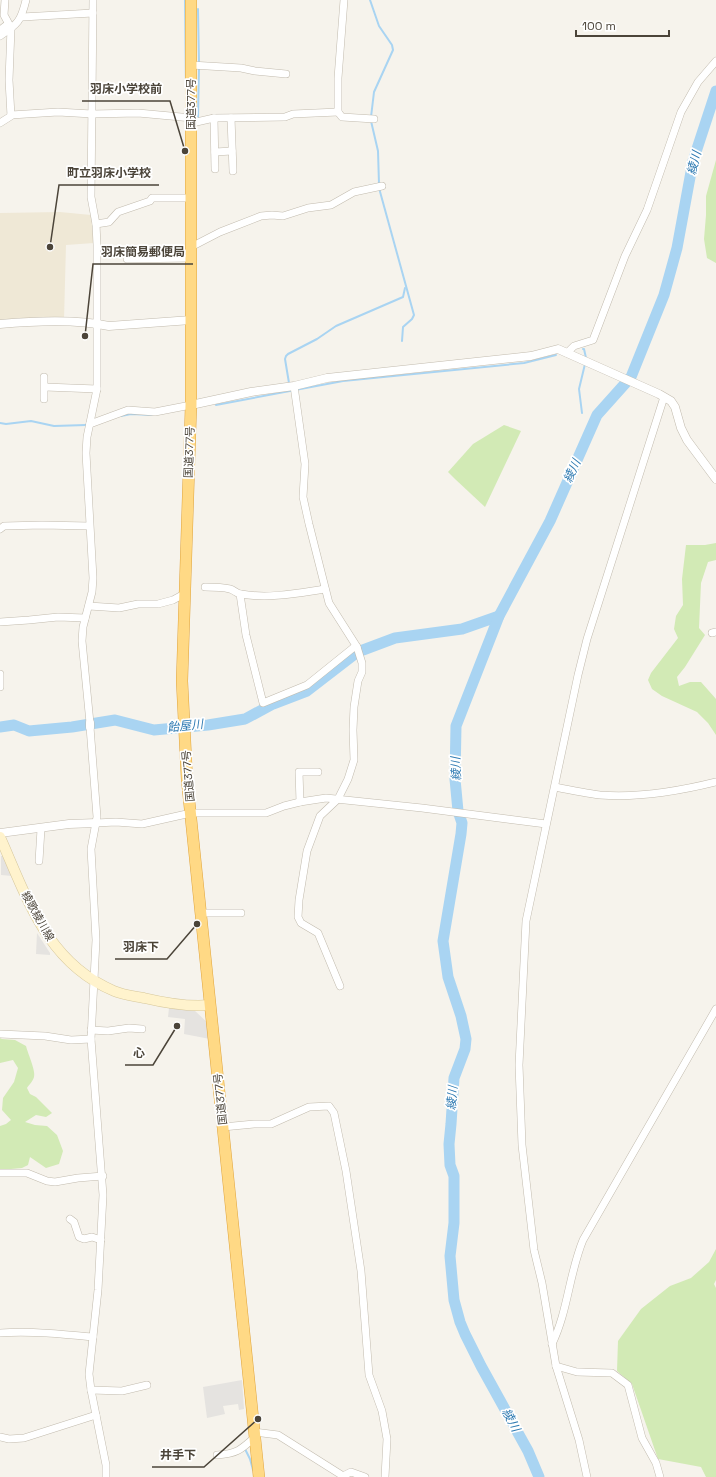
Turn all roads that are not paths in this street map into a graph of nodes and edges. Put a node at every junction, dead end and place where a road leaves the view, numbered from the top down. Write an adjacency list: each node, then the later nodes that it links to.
1 (5, 0): 8 (street)
2 (26, 0): 7 (street)
3 (93, 0): 6 (street)
4 (191, 0): 12 (highway, 国道377号)
5 (344, 0): 14 (street)
6 (93, 13): 7 (street); 15 (street)
7 (22, 17): 8 (street)
8 (10, 26): 9 (street); 10 (street); 16 (street)
9 (0, 30)
10 (0, 36)
11 (716, 61): 34 (street)
12 (196, 65): 13 (street); 19 (highway, 国道377号)
13 (286, 74)
14 (338, 112): 18 (street); 20 (street)
15 (92, 114): 16 (street); 19 (street); 28 (street)
16 (11, 115): 21 (street)
17 (214, 118): 18 (street); 19 (street); 22 (street)
18 (231, 118): 23 (street)
19 (192, 120): 27 (highway, 国道377号)
20 (372, 120)
21 (0, 123)
22 (215, 152): 23 (street); 24 (street)
23 (232, 152): 25 (street)
24 (215, 170)
25 (233, 171)
26 (380, 187): 29 (street)
27 (191, 198): 28 (street); 29 (highway, 国道377号)
28 (96, 224): 32 (street)
29 (191, 252): 30 (street); 31 (highway, 国道377号)
30 (127, 259)
31 (191, 320): 32 (street); 41 (highway, 国道377号)
32 (96, 323): 33 (street); 37 (street)
33 (0, 324)
34 (569, 354): 38 (street); 39 (street)
35 (44, 377): 36 (street)
36 (45, 387): 37 (street); 40 (street)
37 (97, 389): 42 (street)
38 (295, 389): 41 (street); 47 (street)
39 (662, 396): 43 (street); 58 (street)
40 (44, 399)
41 (191, 405): 42 (street); 48 (highway, 国道377号)
42 (90, 424): 44 (street)
43 (716, 479)
44 (89, 526): 45 (street); 50 (street)
45 (0, 529)
46 (206, 587): 49 (street)
47 (326, 589): 49 (street); 53 (street)
48 (184, 594): 50 (street); 61 (highway, 国道377号)
49 (240, 594): 53 (street)
50 (89, 606): 51 (street)
51 (85, 618): 52 (street); 62 (street)
52 (0, 622)
53 (357, 647): 59 (street)
54 (0, 674): 55 (street)
55 (0, 687)
56 (318, 772): 60 (street)
57 (716, 782): 58 (street)
58 (555, 787): 63 (street)
59 (338, 799): 60 (street); 63 (street); 71 (street)
60 (300, 802): 61 (street)
61 (191, 813): 62 (street); 68 (highway, 国道377号)
62 (96, 823): 64 (street); 70 (street)
63 (543, 823): 85 (street)
64 (41, 828): 65 (street); 67 (street)
65 (0, 834)
66 (0, 837): 70 (main road, 綾歌綾川線)
67 (39, 861)
68 (201, 913): 69 (street); 72 (highway, 国道377号)
69 (241, 913)
70 (93, 980): 72 (main road, 綾歌綾川線); 75 (street)
71 (340, 986)
72 (210, 1005): 78 (highway, 国道377号)
73 (716, 1009): 85 (street)
74 (142, 1029): 75 (street)
75 (91, 1030): 77 (street)
76 (0, 1034): 77 (street)
77 (91, 1039): 80 (street)
78 (223, 1127): 90 (highway, 国道377号); 96 (street)
79 (0, 1173): 80 (street)
80 (103, 1176): 82 (street)
81 (70, 1218): 82 (street)
82 (101, 1240): 84 (street)
83 (0, 1333): 84 (street)
84 (93, 1337): 88 (street)
85 (552, 1344): 86 (street)
86 (556, 1366): 97 (street); 98 (street)
87 (147, 1385): 88 (street)
88 (90, 1390): 89 (street)
89 (96, 1415): 91 (street); 93 (street)
90 (255, 1435): 92 (street); 94 (highway, 国道377号); 95 (street)
91 (0, 1437)
92 (217, 1455)
93 (106, 1477)
94 (259, 1477)
95 (365, 1477)
96 (385, 1477)
97 (587, 1477)
98 (660, 1477)

